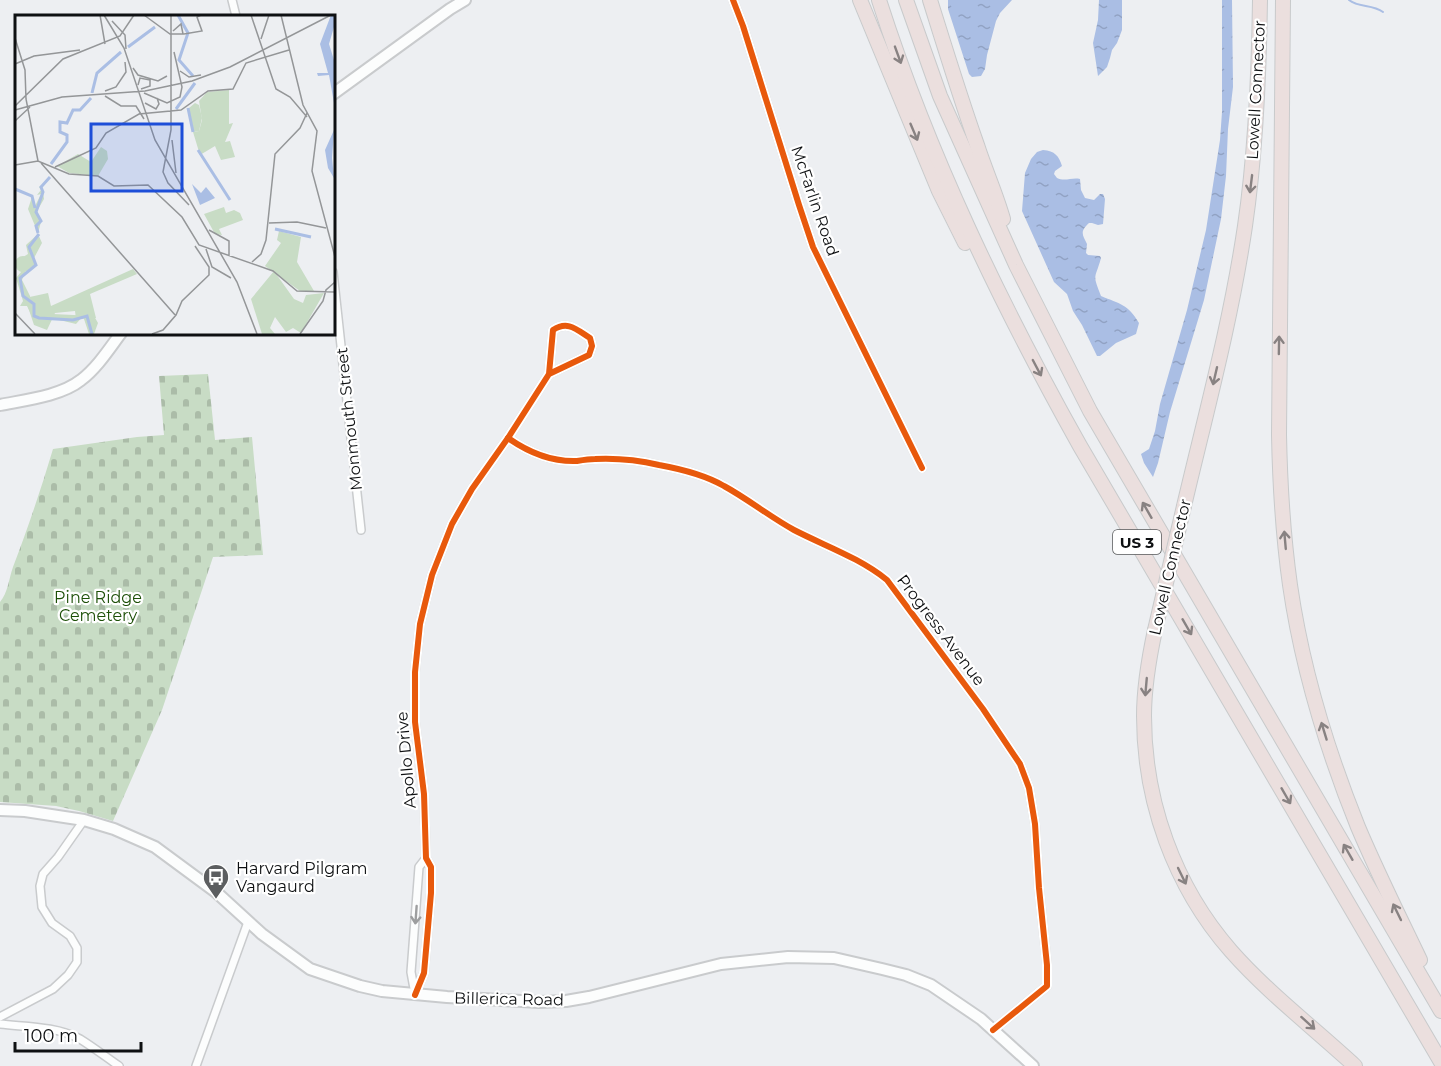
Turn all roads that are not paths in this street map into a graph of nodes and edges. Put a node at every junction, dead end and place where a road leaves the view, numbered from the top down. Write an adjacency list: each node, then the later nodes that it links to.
1 (232, 0): 10 (street)
2 (465, 0): 11 (main road)
3 (733, 0): 19 (street, McFarlin Road)
4 (860, 0): 15 (highway, one-way to 15)
5 (879, 0): 15 (highway, US 3, one-way to 15)
6 (906, 0): 12 (highway, US 3)
7 (930, 0): 12 (highway)
8 (1260, 0): 35 (highway, Lowell Connector, one-way to 35, bridge)
9 (1282, 0): 26 (highway, one-way to 9)
10 (236, 15)
11 (334, 93)
12 (1016, 265): 27 (highway, US 3, one-way to 12)
13 (334, 281): 20 (street, Monmouth Street)
14 (121, 334): 17 (main road)
15 (1022, 339): 31 (highway, US 3, one-way to 31)
16 (549, 374): 16 (street, Apollo Drive); 18 (street, Apollo Drive)
17 (0, 405)
18 (508, 438): 23 (street, Apollo Drive); 30 (street, Progress Avenue)
19 (922, 468)
20 (361, 530)
21 (0, 810): 22 (main road, Billerica Road)
22 (84, 820): 24 (main road, Billerica Road); 28 (street)
23 (426, 858): 25 (street, Apollo Drive, one-way to 25); 25 (street, Apollo Drive)
24 (248, 922): 25 (main road, Billerica Road); 33 (street)
25 (415, 995): 30 (main road, Billerica Road)
26 (1441, 1002)
27 (1441, 1011)
28 (0, 1017)
29 (0, 1024): 32 (street)
30 (993, 1030): 34 (main road, Billerica Road)
31 (1441, 1062)
32 (119, 1066)
33 (196, 1066)
34 (1033, 1066)
35 (1355, 1066)

